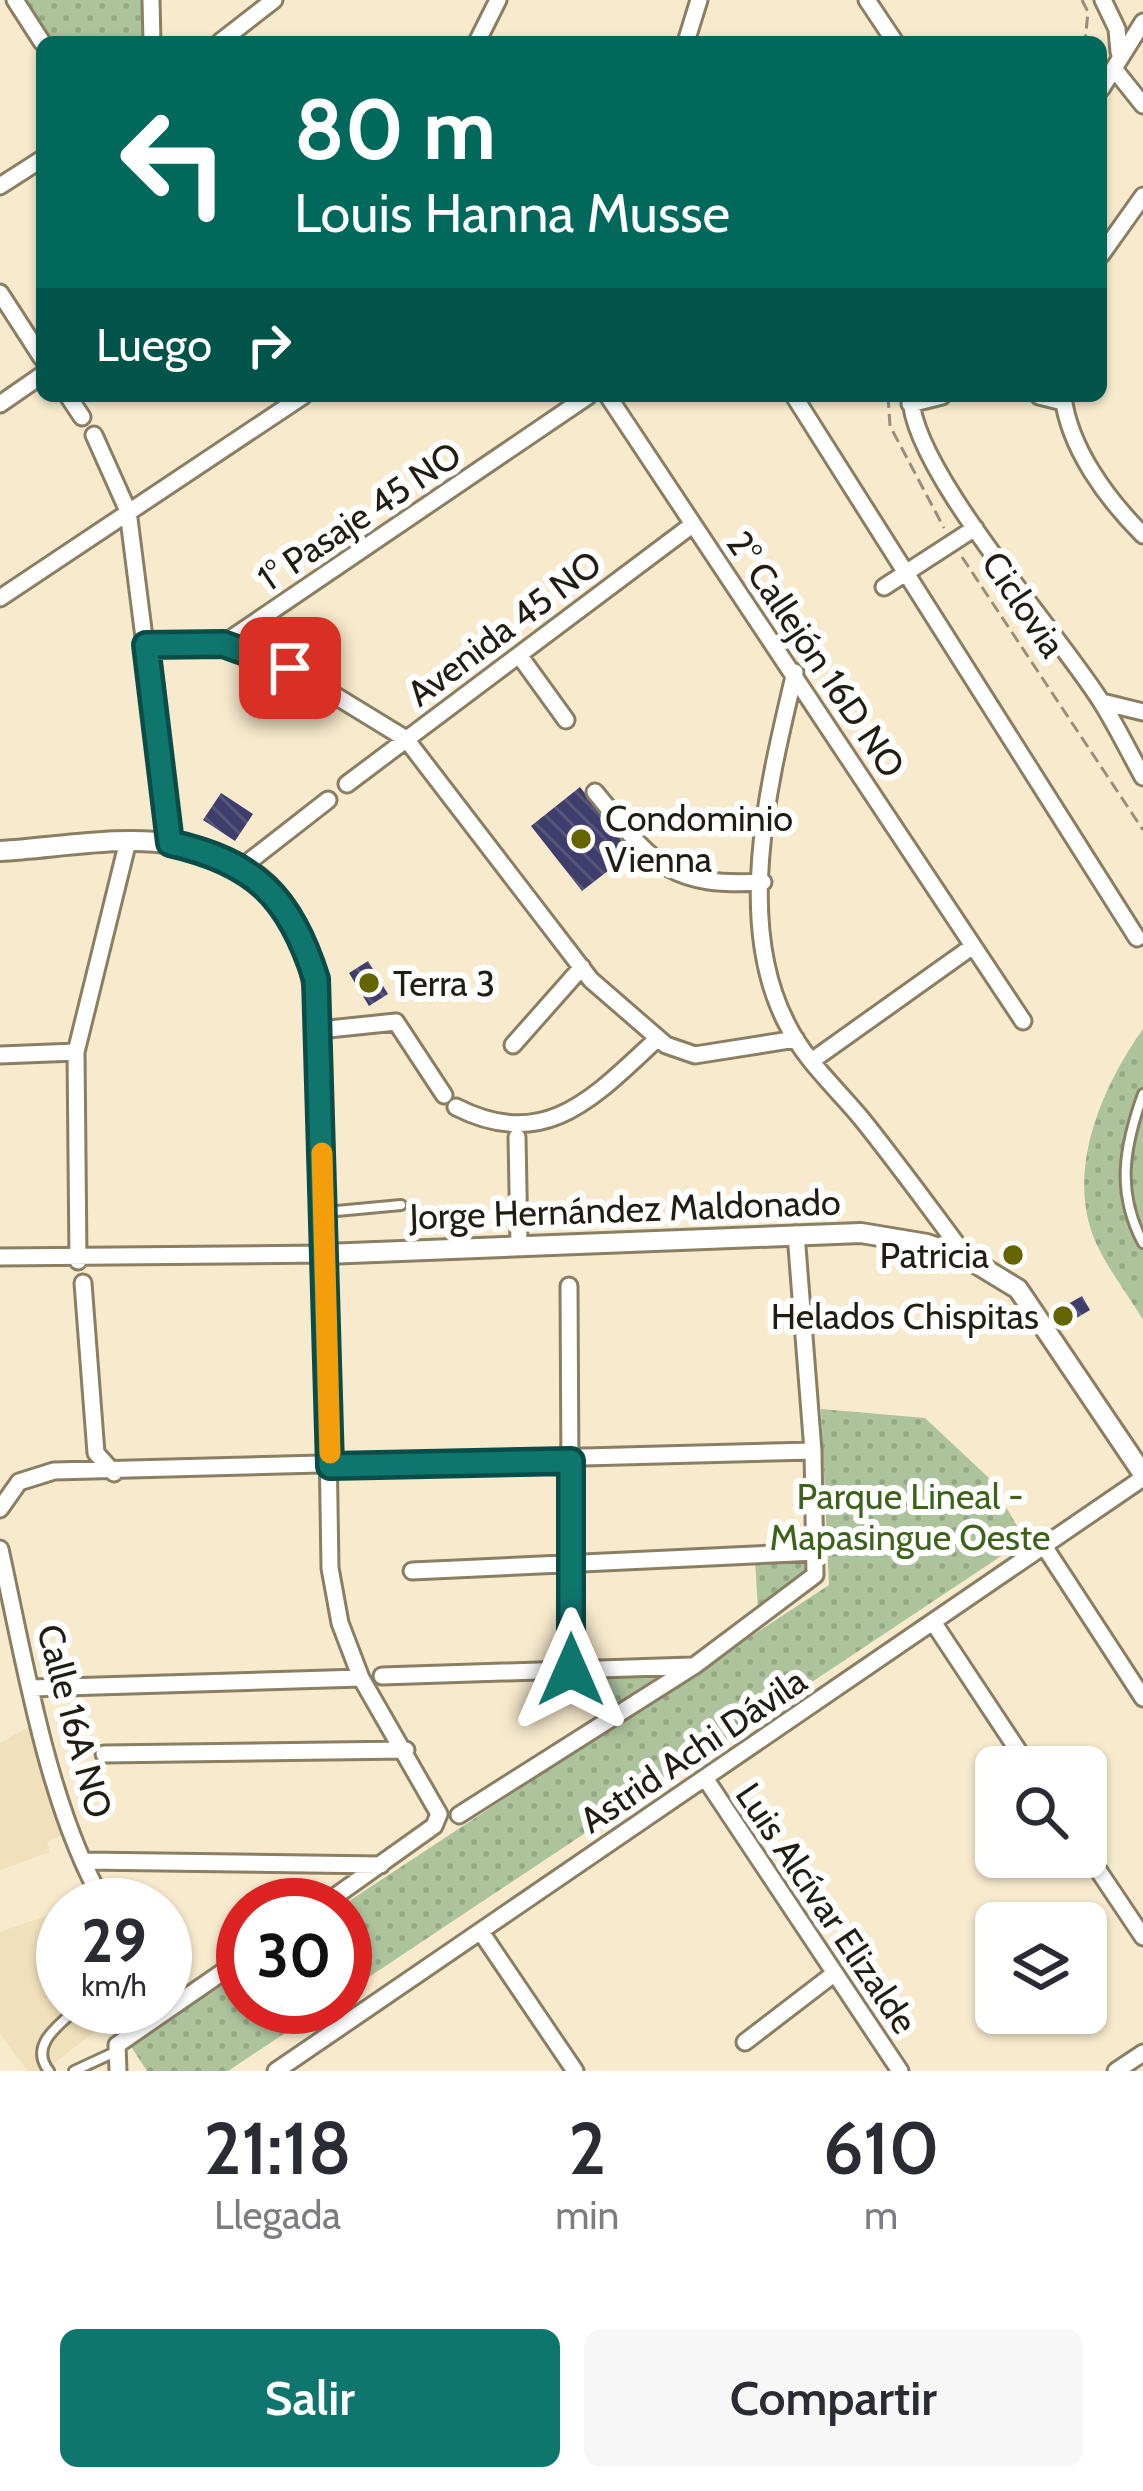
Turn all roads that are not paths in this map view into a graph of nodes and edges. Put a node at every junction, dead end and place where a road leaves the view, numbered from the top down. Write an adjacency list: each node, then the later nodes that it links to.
1 (15, 0): 9 (street)
2 (151, 0): 10 (street)
3 (274, 0): 11 (street)
4 (498, 0): 12 (street)
5 (699, 0): 13 (street)
6 (867, 0): 14 (street)
7 (1110, 4): 15 (street)
8 (1143, 22): 15 (street)
9 (38, 36)
10 (152, 36)
11 (228, 36)
12 (481, 36)
13 (688, 36)
14 (891, 36)
15 (1119, 52): 16 (street)
16 (1115, 70): 17 (street); 18 (street)
17 (1107, 81)
18 (1143, 105)
19 (36, 163): 20 (street)
20 (0, 186)
21 (1143, 196): 22 (street)
22 (1107, 247)
23 (0, 293): 24 (street)
24 (36, 349)
25 (36, 379): 33 (street)
26 (72, 402): 34 (street)
27 (294, 402): 36 (street)
28 (579, 402): 43 (street, 1° Pasaje 45 NO)
29 (612, 402): 37 (street, 2° Callejón 16D NO)
30 (798, 402): 40 (street)
31 (911, 402): 38 (street)
32 (1064, 402): 39 (street)
33 (0, 404)
34 (82, 417)
35 (94, 435): 36 (street)
36 (128, 511): 42 (street); 44 (street)
37 (692, 525): 45 (street, Avenida 45 NO); 46 (street, 2° Callejón 16D NO)
38 (975, 527): 40 (street); 47 (street)
39 (1143, 535)
40 (908, 571): 41 (street); 60 (street)
41 (884, 587)
42 (0, 598)
43 (223, 644): 44 (street, Avenida 45 NO); 50 (street, Avenida 45 NO)
44 (146, 645): 55 (street)
45 (519, 655): 49 (street); 50 (street, Avenida 45 NO)
46 (795, 672): 59 (street); 61 (street, 2° Callejón 16D NO)
47 (1102, 702): 48 (street); 51 (street)
48 (1143, 712)
49 (566, 720)
50 (406, 739): 52 (street); 62 (street)
51 (1143, 777)
52 (347, 784)
53 (595, 792): 59 (street)
54 (328, 800): 58 (street)
55 (170, 843): 56 (street); 58 (street)
56 (128, 845): 57 (street); 68 (street)
57 (0, 851)
58 (242, 867): 64 (street)
59 (763, 882): 66 (street)
60 (1137, 938)
61 (973, 946): 63 (street, 2° Callejón 16D NO); 70 (street)
62 (582, 968): 65 (street); 67 (street)
63 (1023, 1021)
64 (319, 1030): 65 (street); 74 (street)
65 (657, 1039): 66 (street)
66 (796, 1040): 70 (street)
67 (512, 1045)
68 (76, 1052): 69 (street); 81 (street)
69 (0, 1054)
70 (814, 1060): 80 (street)
71 (1143, 1094): 76 (lane)
72 (517, 1137): 77 (street)
73 (400, 1205): 74 (lane)
74 (324, 1212): 78 (street)
75 (796, 1234): 77 (street, Jorge Hernández Maldonado); 80 (street, Jorge Hernández Maldonado); 84 (street)
76 (1143, 1243)
77 (519, 1244): 78 (street, Jorge Hernández Maldonado)
78 (326, 1255): 81 (street, Jorge Hernández Maldonado); 86 (street)
79 (0, 1257): 81 (street, Jorge Hernández Maldonado)
80 (967, 1258): 88 (street, Jorge Hernández Maldonado)
81 (78, 1261)
82 (82, 1283): 87 (street)
83 (569, 1286): 85 (street)
84 (813, 1451): 85 (street); 92 (street)
85 (571, 1461): 86 (street); 93 (street)
86 (330, 1466): 87 (street); 99 (street)
87 (114, 1473): 89 (street)
88 (1143, 1476): 90 (street, Astrid Achi Dávila)
89 (0, 1509)
90 (1044, 1546): 95 (street, Astrid Achi Dávila); 101 (street)
91 (0, 1549): 100 (street, Calle 16A NO)
92 (817, 1552): 93 (street); 96 (street)
93 (572, 1561): 94 (street); 97 (street)
94 (412, 1571)
95 (932, 1622): 102 (street); 105 (street, Astrid Achi Dávila)
96 (694, 1666): 97 (street); 106 (street)
97 (571, 1670): 98 (street)
98 (382, 1676)
99 (361, 1678): 100 (street); 103 (street)
100 (31, 1688): 107 (street, Calle 16A NO)
101 (1143, 1698)
102 (1016, 1746)
103 (406, 1750): 104 (street); 108 (street)
104 (104, 1754)
105 (705, 1778): 112 (street, Astrid Achi Dávila); 114 (street, Luis Alcívar Elizalde)
106 (459, 1815)
107 (84, 1862): 108 (street); 109 (street, Calle 16A NO)
108 (383, 1865): 110 (street)
109 (92, 1878)
110 (364, 1878)
111 (1103, 1878): 113 (street)
112 (481, 1931): 120 (street, Astrid Achi Dávila); 125 (street)
113 (1143, 1937)
114 (835, 1973): 117 (street); 126 (street, Luis Alcívar Elizalde)
115 (49, 2034): 121 (lane)
116 (135, 2034): 118 (street)
117 (745, 2042)
118 (115, 2051): 122 (lane); 123 (street)
119 (1143, 2053): 127 (street)
120 (302, 2064): 124 (street, Astrid Achi Dávila)
121 (49, 2071)
122 (74, 2071)
123 (118, 2071)
124 (276, 2071)
125 (575, 2071)
126 (900, 2071)
127 (1116, 2071)

